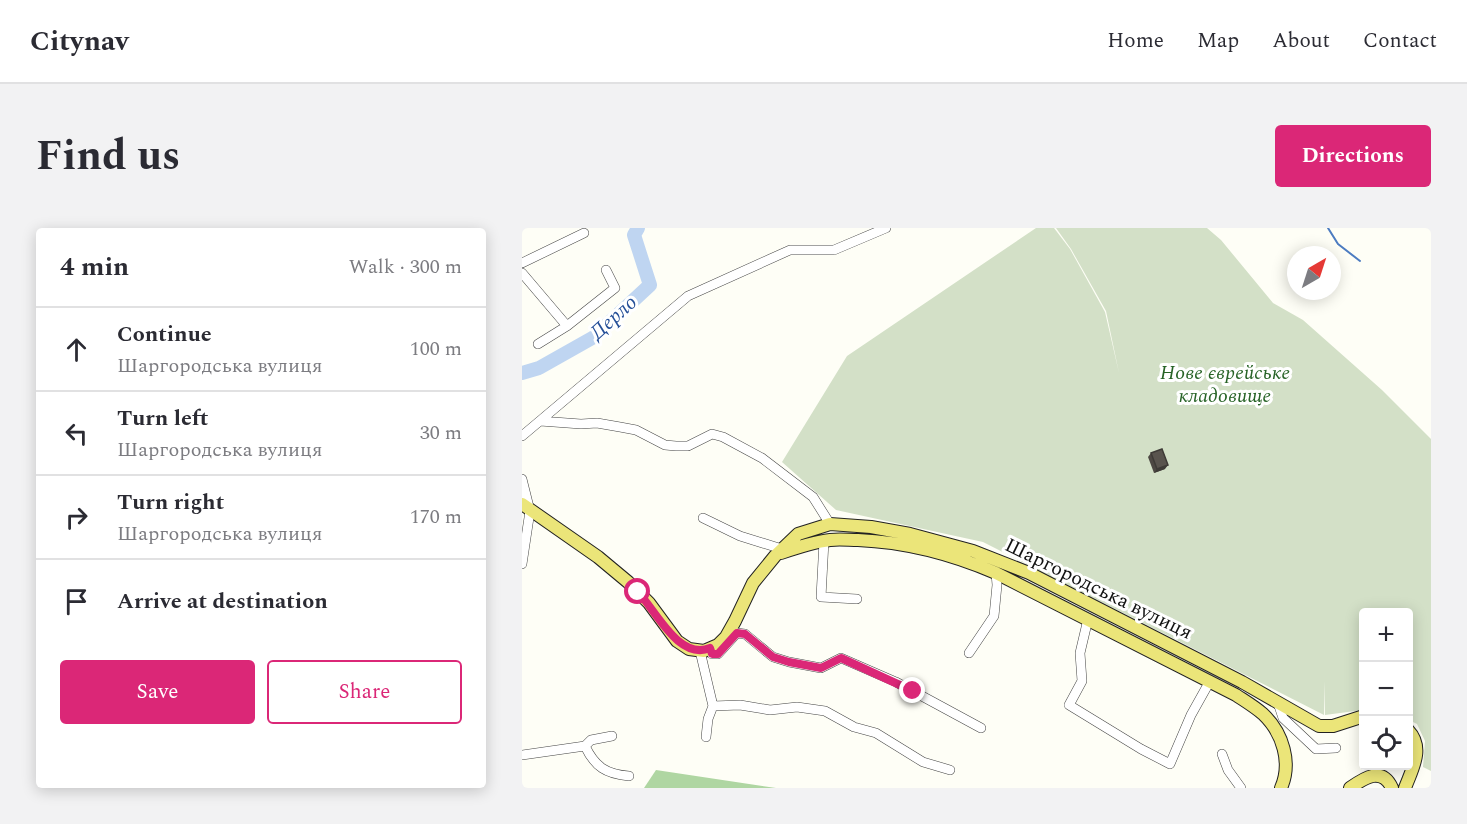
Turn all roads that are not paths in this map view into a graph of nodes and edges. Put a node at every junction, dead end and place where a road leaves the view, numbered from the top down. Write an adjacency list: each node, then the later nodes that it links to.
1 (886, 228): 8 (street)
2 (584, 233): 3 (street)
3 (522, 263)
4 (606, 270): 6 (street)
5 (522, 273): 6 (street)
6 (567, 326): 7 (street)
7 (538, 344)
8 (540, 421): 9 (street); 13 (street)
9 (522, 436)
10 (522, 479): 11 (street)
11 (526, 507): 16 (street); 20 (main road)
12 (703, 518): 15 (street)
13 (831, 525): 15 (main road, Шаргородська вулиця); 23 (main road, Шаргородська вулиця)
14 (824, 541): 15 (main road, Шаргородська вулиця); 17 (main road, Шаргородська вулиця); 18 (street)
15 (778, 552): 20 (main road, Шаргородська вулиця)
16 (522, 564)
17 (996, 573): 19 (main road, Шаргородська вулиця); 21 (street)
18 (857, 599)
19 (1088, 619): 22 (main road, Шаргородська вулиця); 22 (street)
20 (705, 650): 24 (street); 26 (street)
21 (969, 653)
22 (1210, 681): 41 (main road, Шаргородська вулиця)
23 (1278, 703): 25 (main road, Шаргородська вулиця); 31 (street)
24 (713, 706): 29 (street); 35 (street)
25 (1359, 718)
26 (981, 728)
27 (612, 736): 30 (street)
28 (1413, 736): 34 (main road)
29 (706, 737)
30 (585, 746): 33 (street); 38 (street)
31 (1336, 748)
32 (1222, 754): 40 (street)
33 (522, 755)
34 (1413, 765)
35 (950, 770)
36 (1411, 770): 37 (main road)
37 (1410, 773): 39 (main road); 43 (main road)
38 (628, 776)
39 (1390, 784): 42 (main road)
40 (1241, 788)
41 (1281, 788)
42 (1350, 788)
43 (1405, 788)

